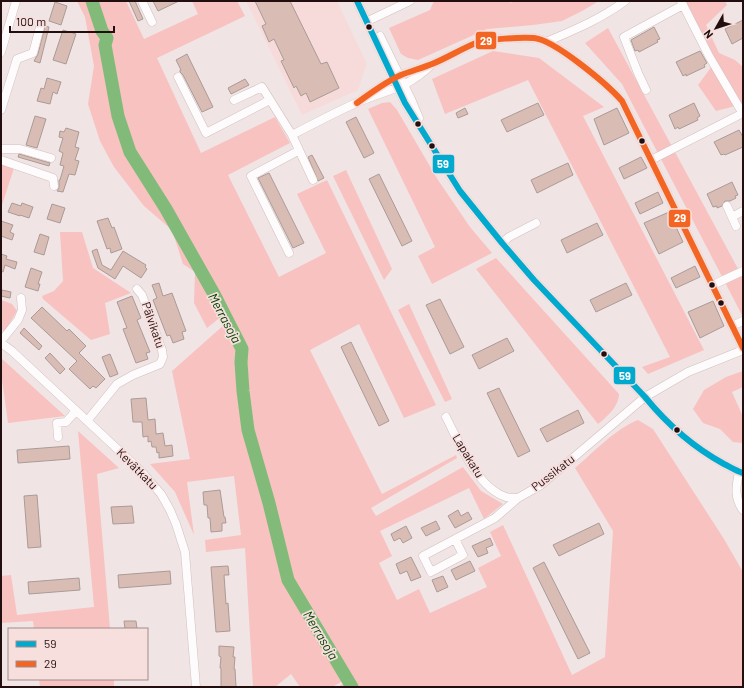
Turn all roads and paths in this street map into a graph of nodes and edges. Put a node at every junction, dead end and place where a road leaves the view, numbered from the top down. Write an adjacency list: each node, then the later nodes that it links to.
1 (16, 1): 12 (street)
2 (142, 1): 9 (street)
3 (357, 1): 8 (street)
4 (363, 1): 8 (street)
5 (410, 1): 8 (street)
6 (626, 1): 11 (street)
7 (682, 3): 17 (street); 22 (street)
8 (370, 20): 15 (street)
9 (152, 22)
10 (40, 27): 21 (street)
11 (546, 42): 13 (street); 43 (street)
12 (1, 52)
13 (432, 64): 15 (street); 16 (street)
14 (178, 77): 19 (street)
15 (396, 77): 16 (street); 20 (street)
16 (401, 87): 20 (street); 36 (street)
17 (646, 90)
18 (234, 100): 19 (street)
19 (270, 100): 23 (street)
20 (357, 103): 23 (street)
21 (1, 110)
22 (743, 114): 27 (street)
23 (292, 135): 25 (street)
24 (1, 149): 26 (street)
25 (298, 150): 29 (street); 37 (street)
26 (51, 158)
27 (656, 158)
28 (1, 160): 30 (street)
29 (312, 180)
30 (54, 186)
31 (727, 206): 33 (street)
32 (743, 211): 33 (street)
33 (732, 217): 35 (street)
34 (536, 223): 36 (street)
35 (736, 226)
36 (502, 243): 46 (street)
37 (289, 253)
38 (743, 270): 39 (street)
39 (717, 283)
40 (137, 289): 49 (street, Pälvikatu)
41 (21, 298): 44 (street)
42 (743, 321): 43 (street)
43 (732, 326): 45 (street)
44 (1, 342): 47 (street, Kevätkatu)
45 (743, 349): 46 (street, Pussikatu)
46 (645, 396): 51 (street); 52 (street, Pussikatu)
47 (76, 411): 49 (street, Kevätkatu); 50 (street)
48 (446, 417): 52 (street, Lapakatu)
49 (87, 421): 55 (street, Kevätkatu)
50 (58, 437)
51 (741, 472): 53 (street)
52 (518, 498): 54 (street, Pussikatu)
53 (743, 510)
54 (455, 539): 54 (street, Pussikatu)
55 (196, 687)

